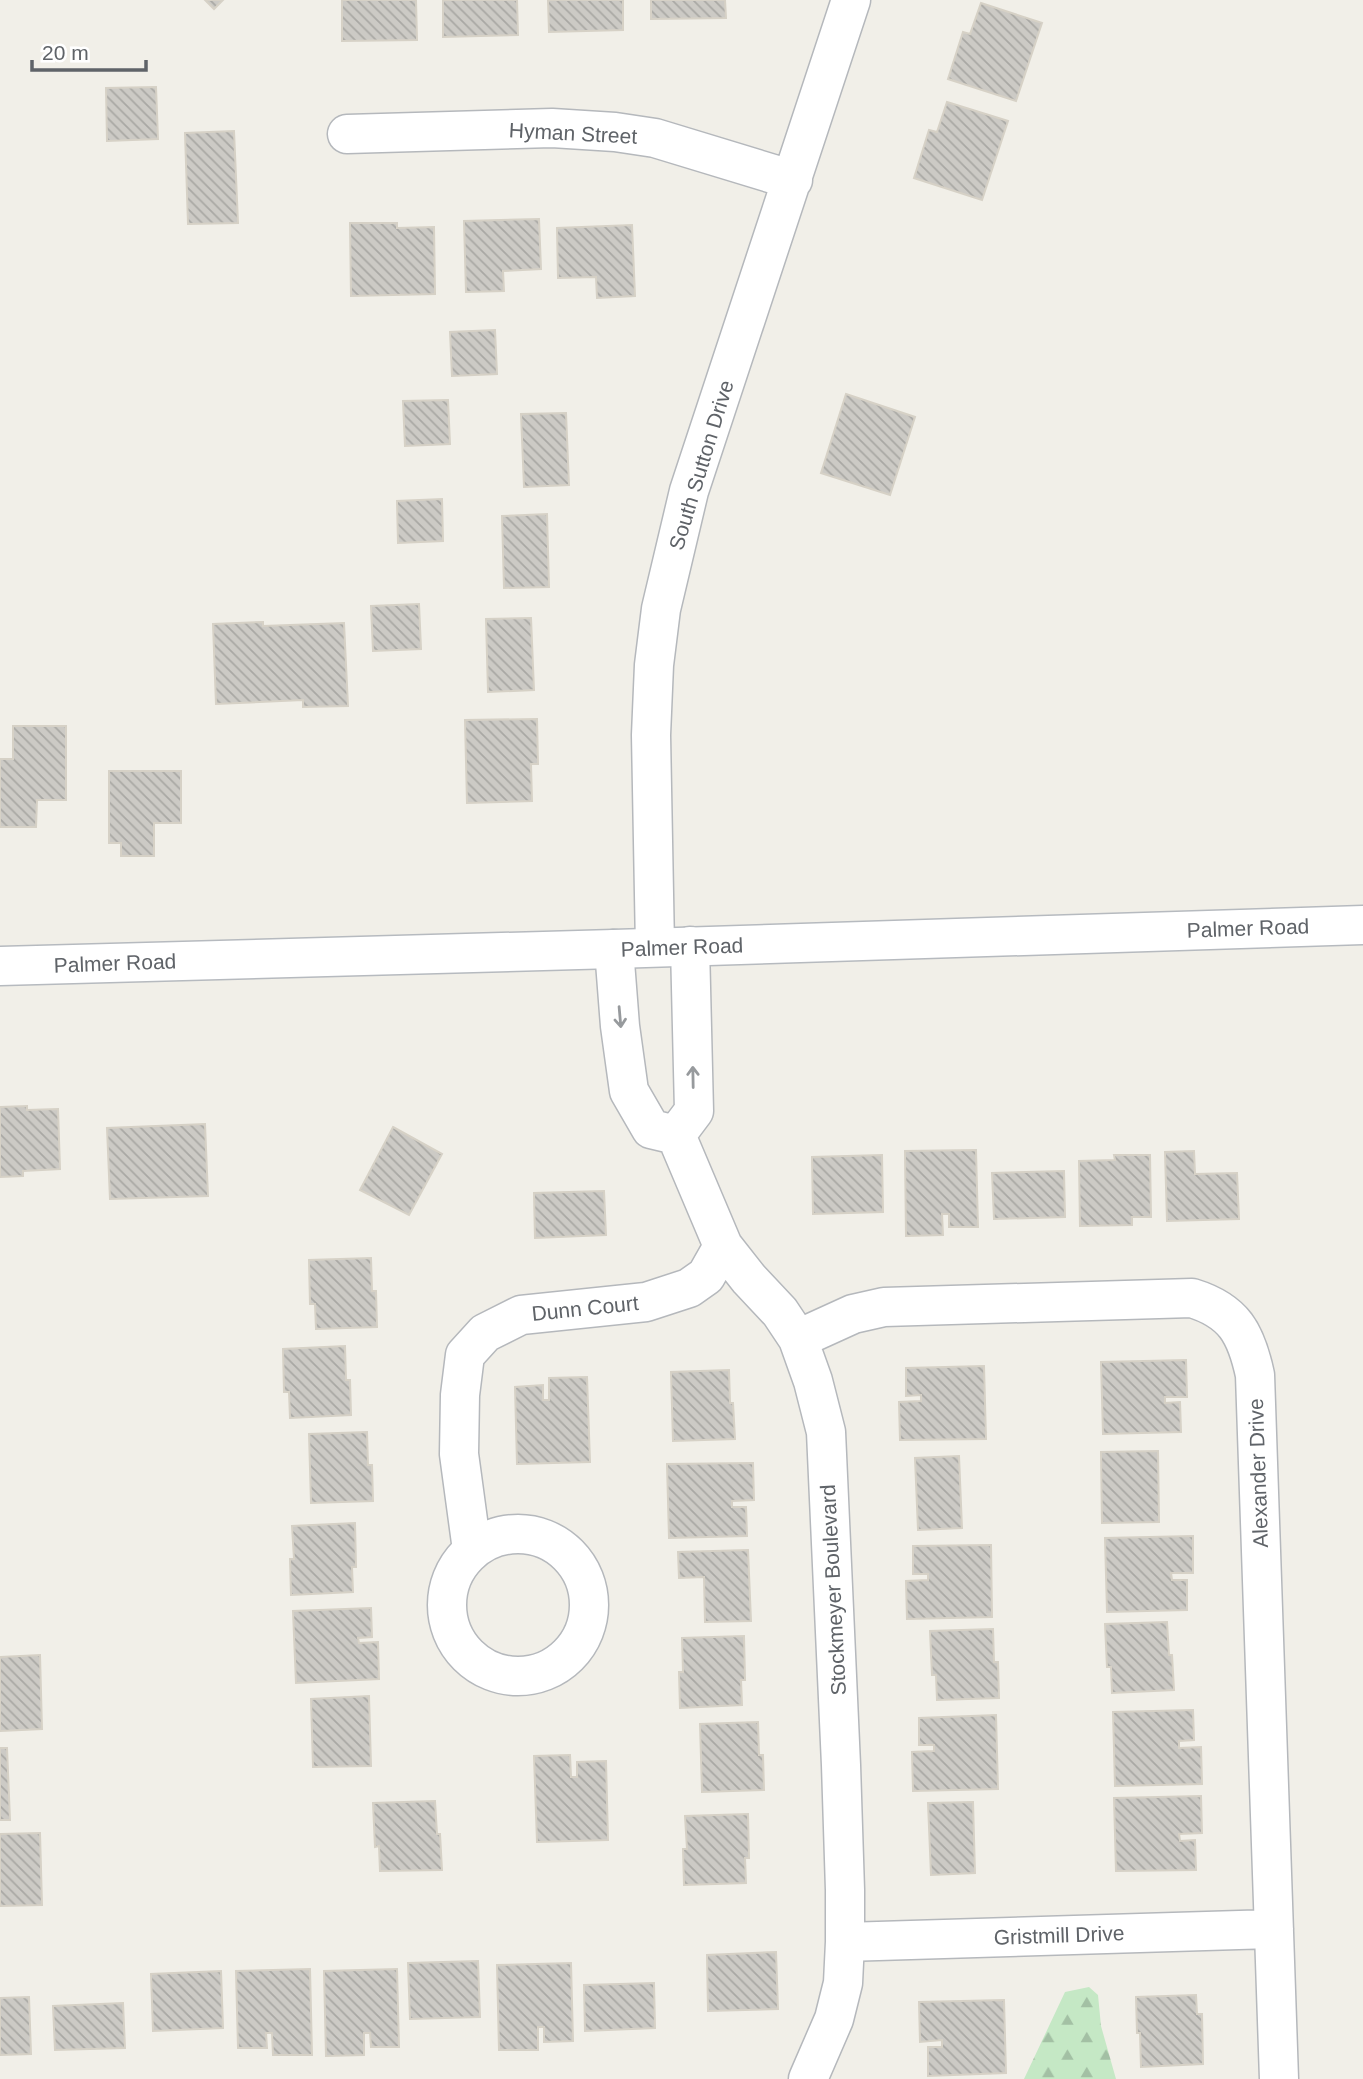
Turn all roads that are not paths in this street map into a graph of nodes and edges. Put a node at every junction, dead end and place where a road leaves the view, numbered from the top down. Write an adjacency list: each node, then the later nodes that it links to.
1 (851, 0): 3 (street, South Sutton Drive)
2 (347, 134): 3 (street, Hyman Street)
3 (793, 180): 5 (street, South Sutton Drive)
4 (1363, 925): 5 (street, Palmer Road)
5 (673, 947): 6 (street, Palmer Road); 8 (street, one-way to 5)
6 (614, 949): 7 (street, Palmer Road); 8 (street, one-way to 8)
7 (0, 966)
8 (676, 1135): 9 (street, Stockmeyer Boulevard)
9 (723, 1246): 10 (street, Stockmeyer Boulevard); 11 (street, Dunn Court)
10 (797, 1339): 12 (street, Alexander Drive); 13 (street, Stockmeyer Boulevard)
11 (472, 1550)
12 (1274, 1929): 13 (street, Gristmill Drive); 15 (street, Alexander Drive)
13 (845, 1942): 14 (street, Stockmeyer Boulevard)
14 (808, 2079)
15 (1279, 2079)

